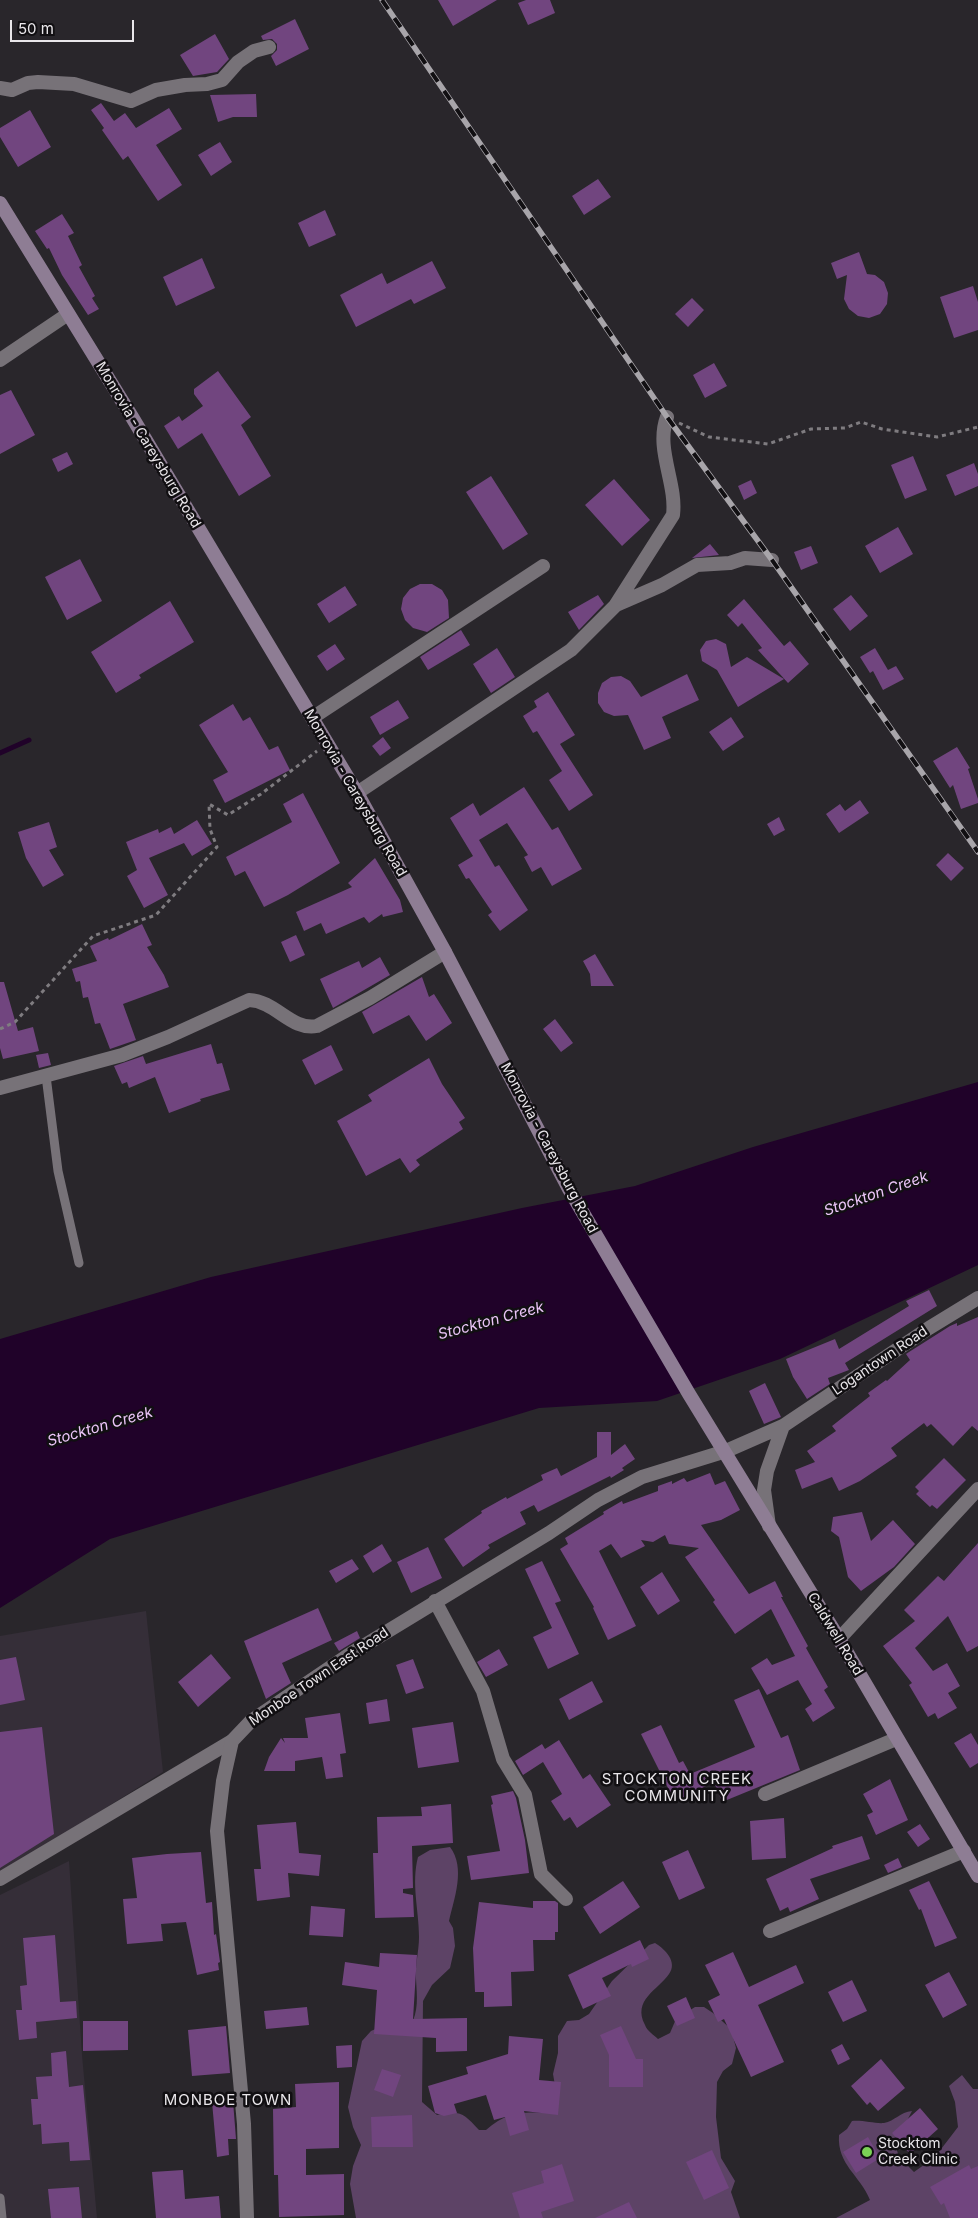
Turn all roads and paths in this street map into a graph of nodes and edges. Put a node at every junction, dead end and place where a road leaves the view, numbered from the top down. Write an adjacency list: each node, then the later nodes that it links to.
1 (270, 47): 2 (street)
2 (0, 88)
3 (0, 203): 4 (main road, Monrovia - Careysburg Road)
4 (68, 314): 5 (street); 11 (main road, Monrovia - Careysburg Road)
5 (0, 360)
6 (667, 417): 7 (path); 10 (street)
7 (978, 427)
8 (772, 560): 10 (street)
9 (543, 566): 11 (street)
10 (615, 606): 13 (street)
11 (312, 718): 12 (main road, Monrovia - Careysburg Road)
12 (327, 743): 13 (main road, Monrovia - Careysburg Road); 15 (path)
13 (357, 793): 14 (main road, Monrovia - Careysburg Road)
14 (445, 952): 16 (street); 20 (main road, Monrovia - Careysburg Road)
15 (0, 1029)
16 (46, 1076): 17 (street); 18 (lane)
17 (0, 1088)
18 (79, 1263)
19 (978, 1298): 21 (street, Logantown Road)
20 (689, 1394): 22 (main road, Caldwell Road)
21 (783, 1426): 22 (street, Logantown Road); 24 (street)
22 (726, 1451): 24 (main road, Caldwell Road); 25 (street, Monboe Town East Road)
23 (978, 1489): 26 (street)
24 (769, 1526): 26 (main road, Caldwell Road)
25 (436, 1601): 28 (street, Monboe Town East Road); 33 (street)
26 (839, 1640): 27 (main road, Caldwell Road)
27 (896, 1739): 29 (street); 30 (main road, Caldwell Road)
28 (232, 1741): 32 (street, Monboe Town East Road); 37 (street)
29 (765, 1794)
30 (964, 1851): 31 (main road, Caldwell Road); 34 (street)
31 (978, 1876)
32 (0, 1879)
33 (566, 1899)
34 (770, 1931)
35 (0, 2198): 36 (lane)
36 (2, 2218)
37 (247, 2218)

